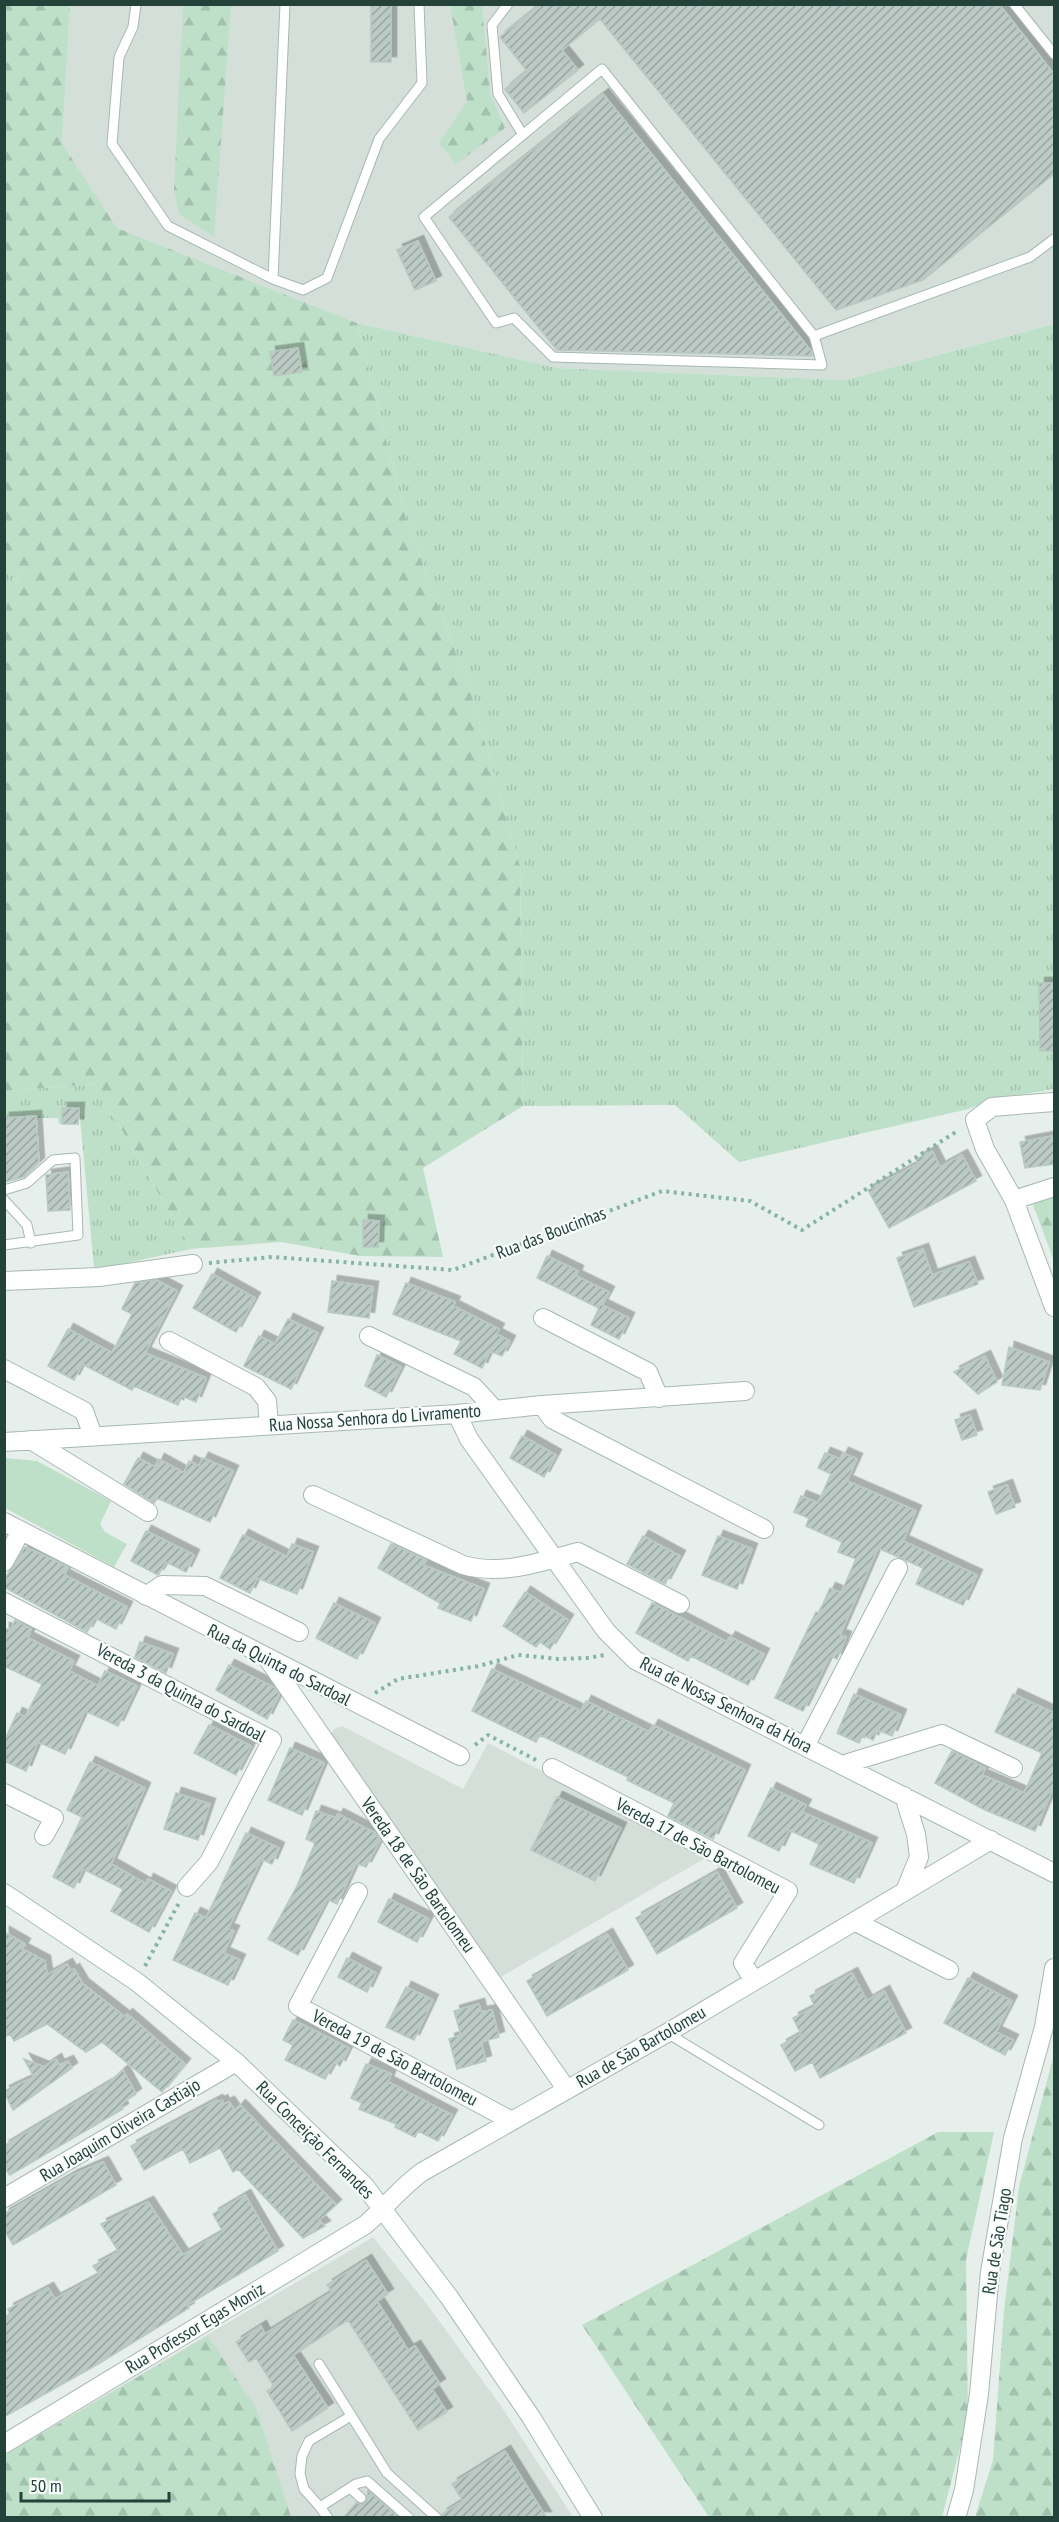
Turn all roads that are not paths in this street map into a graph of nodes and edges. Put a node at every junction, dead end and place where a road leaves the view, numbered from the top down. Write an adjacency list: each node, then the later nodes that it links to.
1 (136, 4): 9 (lane)
2 (285, 4): 9 (lane)
3 (419, 4): 9 (lane)
4 (508, 4): 7 (lane)
5 (1014, 4): 6 (lane)
6 (1054, 54)
7 (522, 135): 10 (lane); 10 (lane)
8 (1054, 239): 10 (lane)
9 (273, 279)
10 (814, 336)
11 (1054, 1102): 15 (street)
12 (1054, 1187): 15 (street)
13 (4, 1190): 16 (lane)
14 (4, 1200): 16 (lane)
15 (1014, 1200): 20 (street)
16 (31, 1243): 17 (lane)
17 (4, 1245)
18 (193, 1264): 19 (street)
19 (4, 1281)
20 (1054, 1307)
21 (543, 1318): 26 (street)
22 (369, 1336): 28 (street)
23 (169, 1341): 30 (street)
24 (4, 1370): 31 (street)
25 (746, 1390): 26 (street, Rua Nossa Senhora do Livramento)
26 (659, 1398): 27 (street, Rua Nossa Senhora do Livramento)
27 (542, 1405): 28 (street, Rua Nossa Senhora do Livramento); 37 (street)
28 (495, 1410): 29 (street, Rua Nossa Senhora do Livramento)
29 (457, 1414): 30 (street, Rua Nossa Senhora do Livramento); 38 (street, Rua de Nossa Senhora da Hora)
30 (269, 1425): 31 (street, Rua Nossa Senhora do Livramento)
31 (93, 1436): 32 (street, Rua Nossa Senhora do Livramento)
32 (31, 1440): 33 (street, Rua Nossa Senhora do Livramento); 35 (street)
33 (4, 1442)
34 (313, 1495): 38 (street)
35 (148, 1512)
36 (13, 1526): 39 (street); 41 (street, Rua da Quinta do Sardoal)
37 (764, 1529)
38 (554, 1559): 43 (street); 46 (street, Rua de Nossa Senhora da Hora)
39 (4, 1562)
40 (898, 1568): 46 (street)
41 (146, 1596): 44 (street); 45 (street, Rua da Quinta do Sardoal)
42 (4, 1602): 56 (street, Vereda 3 da Quinta do Sardoal)
43 (680, 1604)
44 (299, 1632)
45 (268, 1659): 47 (street, Rua da Quinta do Sardoal); 66 (street, Vereda 18 de São Bartolomeu)
46 (806, 1746): 48 (street, Rua de Nossa Senhora da Hora)
47 (460, 1756)
48 (845, 1764): 50 (street); 52 (street, Rua de Nossa Senhora da Hora)
49 (552, 1768): 63 (street, Vereda 17 de São Bartolomeu)
50 (1013, 1768)
51 (4, 1793): 53 (street)
52 (904, 1796): 54 (street, Rua de Nossa Senhora da Hora); 57 (street)
53 (44, 1836)
54 (991, 1840): 55 (street, Rua de Nossa Senhora da Hora); 57 (street, Rua de São Bartolomeu)
55 (1054, 1873)
56 (187, 1887)
57 (905, 1891): 60 (street, Rua de São Bartolomeu)
58 (358, 1892): 67 (street, Vereda 19 de São Bartolomeu)
59 (8, 1899): 65 (street, Rua Conceição Fernandes)
60 (856, 1922): 62 (street); 63 (street, Rua de São Bartolomeu)
61 (1054, 1968): 81 (street, Rua de São Tiago)
62 (949, 1970)
63 (754, 1981): 64 (street, Rua de São Bartolomeu)
64 (667, 2033): 66 (street, Rua de São Bartolomeu); 68 (lane)
65 (236, 2062): 69 (street, Rua Joaquim Oliveira Castiajo); 70 (street, Rua Conceição Fernandes)
66 (567, 2090): 67 (street, Rua de São Bartolomeu)
67 (510, 2120): 70 (street, Rua de São Bartolomeu)
68 (819, 2125)
69 (4, 2198)
70 (383, 2209): 73 (street, Rua Professor Egas Moniz); 80 (street, Rua Conceição Fernandes)
71 (319, 2364): 72 (lane)
72 (351, 2416): 76 (lane); 79 (lane)
73 (4, 2444)
74 (350, 2488): 75 (lane); 76 (lane); 78 (lane)
75 (361, 2498)
76 (320, 2507): 77 (lane)
77 (328, 2517)
78 (409, 2517)
79 (436, 2517)
80 (593, 2517)
81 (956, 2517)

